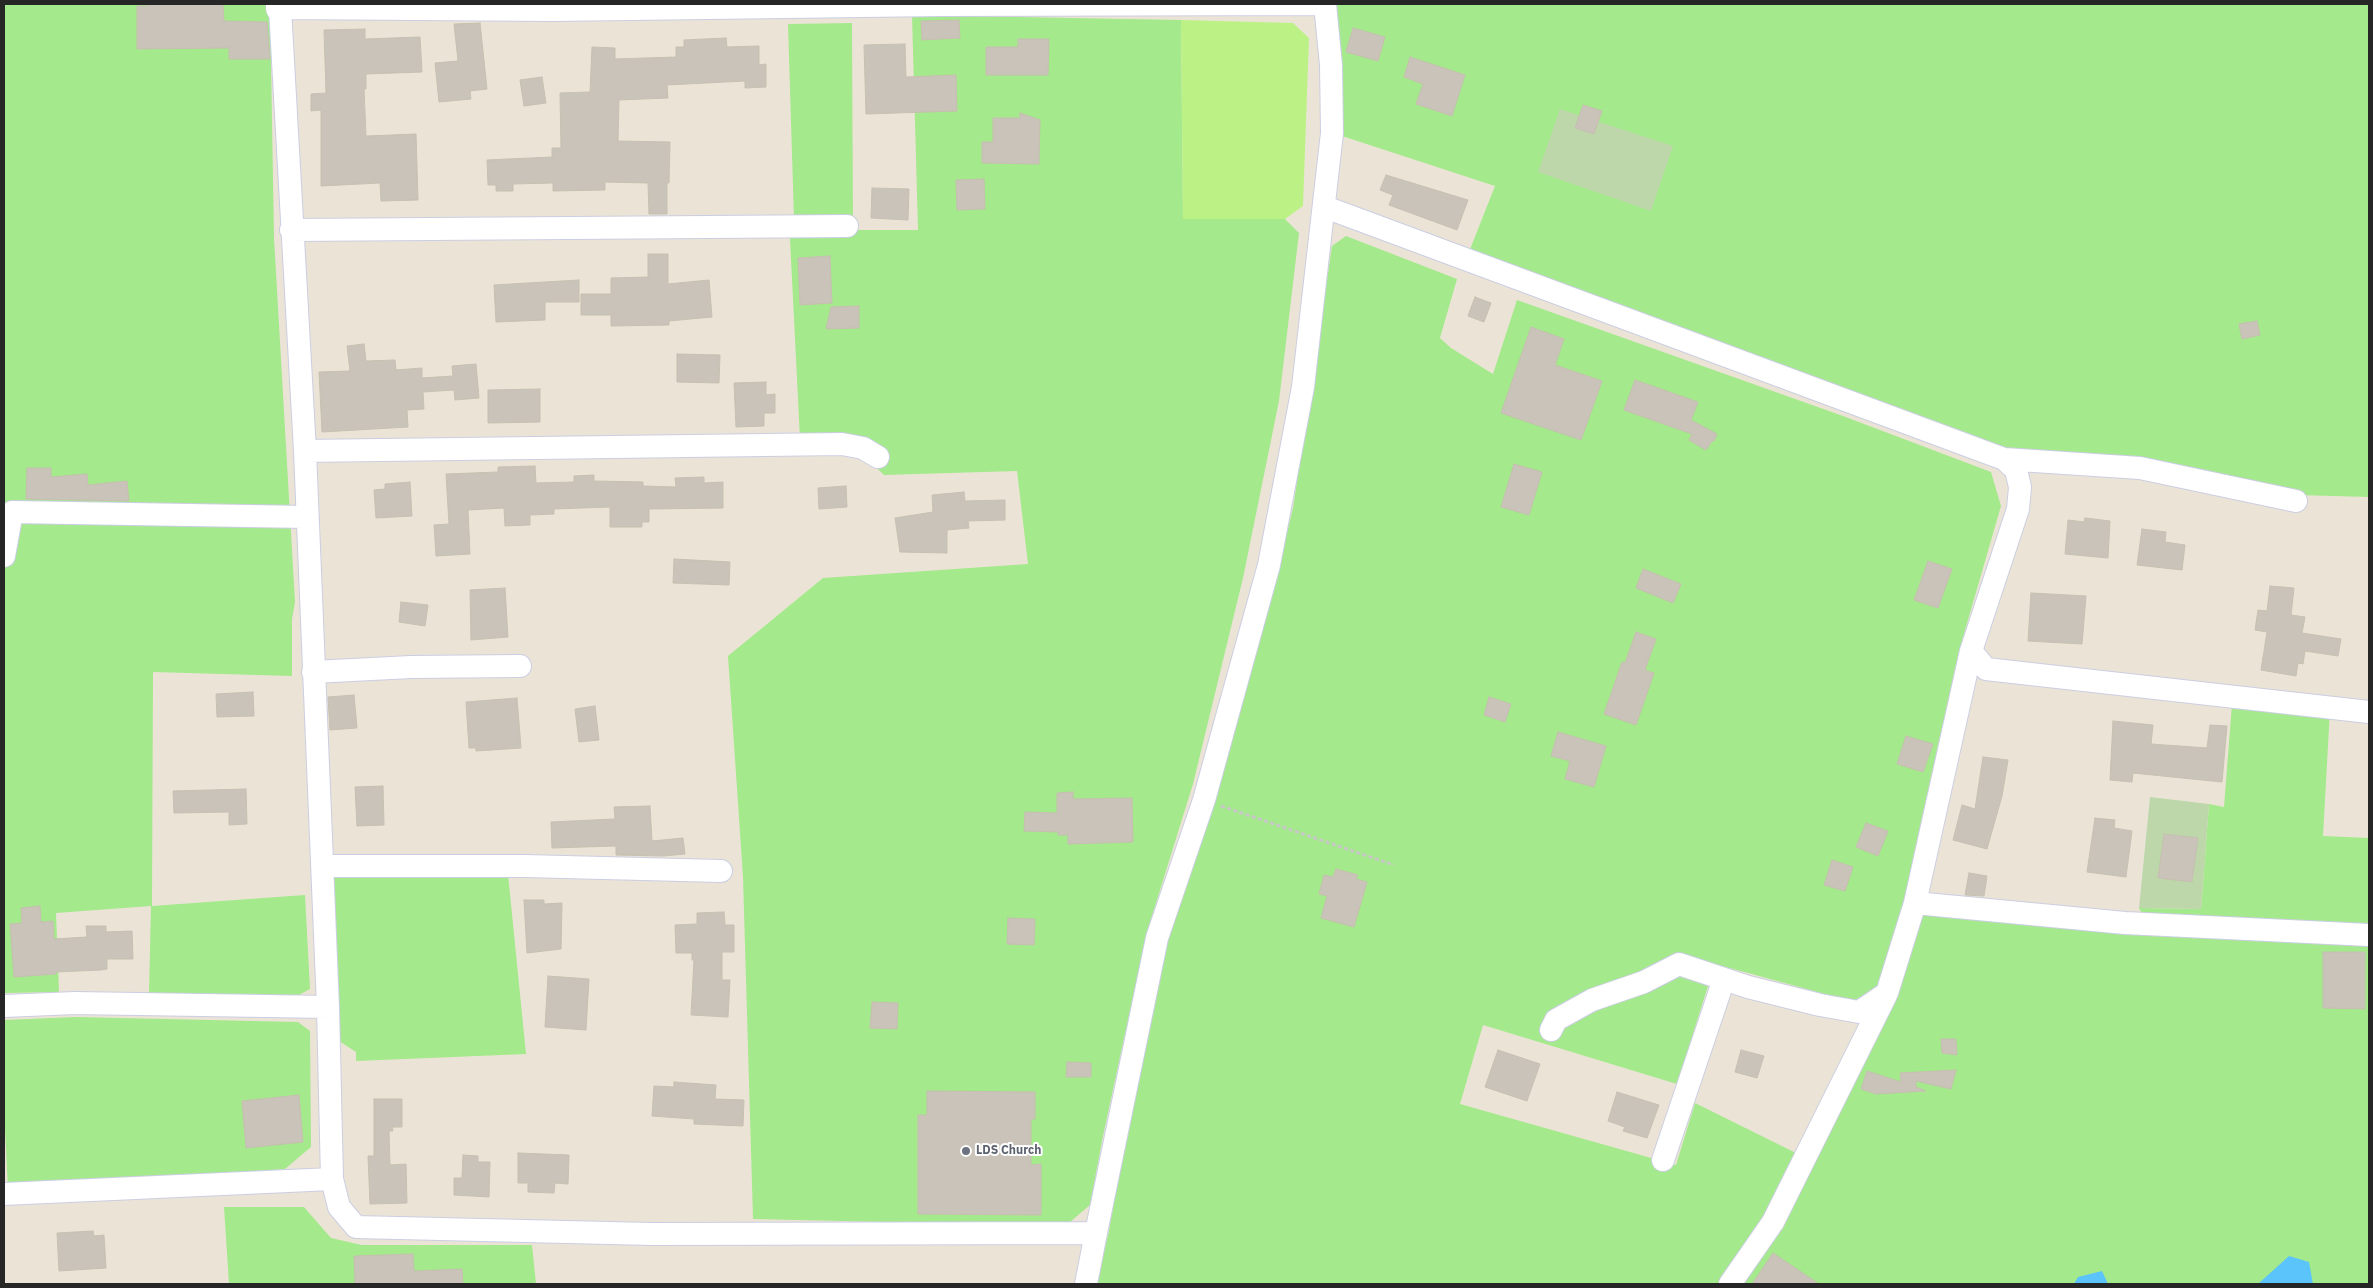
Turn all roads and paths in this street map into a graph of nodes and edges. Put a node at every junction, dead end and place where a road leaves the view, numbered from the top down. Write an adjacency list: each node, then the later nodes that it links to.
1 (1324, 4): 3 (street); 4 (street)
2 (280, 6): 3 (street); 6 (street)
3 (553, 7)
4 (1324, 207): 9 (street); 17 (street)
5 (847, 226): 6 (street)
6 (291, 230): 7 (street)
7 (305, 451): 8 (street); 11 (street)
8 (878, 457)
9 (2004, 458): 10 (street); 13 (street)
10 (2296, 501)
11 (307, 517): 12 (street); 15 (street)
12 (4, 556)
13 (1971, 651): 16 (street); 21 (street)
14 (520, 666): 15 (street)
15 (313, 672): 19 (street)
16 (2369, 712)
17 (1204, 800): 18 (path); 31 (street)
18 (1394, 865)
19 (323, 866): 20 (street); 26 (street)
20 (721, 871)
21 (1915, 903): 22 (street); 24 (street)
22 (2369, 935)
23 (1724, 979): 24 (street); 27 (street); 28 (street)
24 (1887, 993): 33 (street)
25 (4, 1006): 26 (street)
26 (328, 1007): 29 (street)
27 (1551, 1030)
28 (1663, 1160)
29 (332, 1179): 30 (street); 31 (street)
30 (4, 1194)
31 (1096, 1233): 32 (street)
32 (1086, 1284)
33 (1730, 1284)

